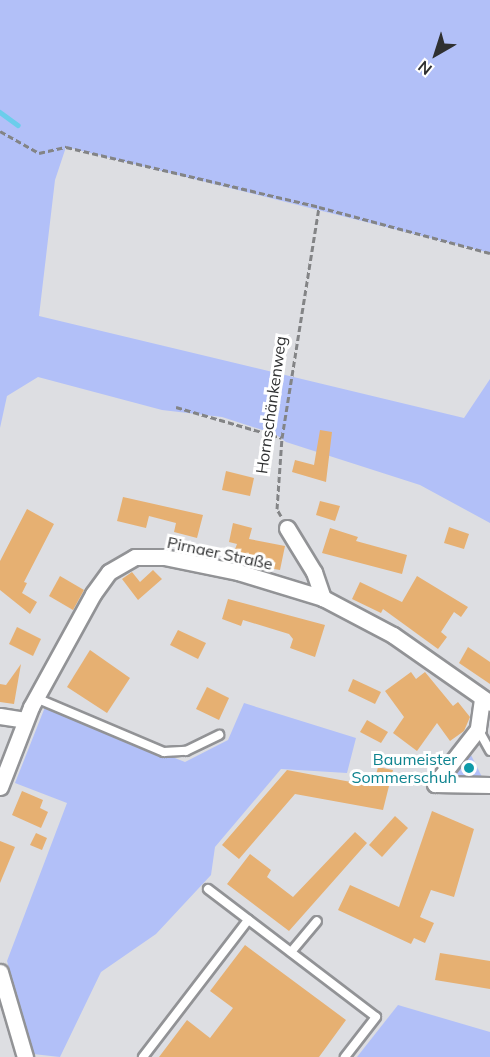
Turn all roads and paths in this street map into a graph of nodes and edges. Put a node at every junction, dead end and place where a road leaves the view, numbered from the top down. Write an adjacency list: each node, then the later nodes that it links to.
1 (0, 131): 2 (path)
2 (319, 207): 3 (path); 5 (path, Hornschänkenweg)
3 (490, 253)
4 (176, 407): 5 (path)
5 (282, 438): 6 (path, Hornschänkenweg)
6 (287, 528): 7 (street)
7 (322, 597): 8 (street, Pirnaer Straße); 9 (street, Pirnaer Straße)
8 (36, 698): 11 (street, Pirnaer Straße); 13 (lane)
9 (486, 701): 12 (street)
10 (0, 716): 11 (street)
11 (25, 720): 16 (street, Pirnaer Straße)
12 (478, 729): 14 (lane); 15 (street)
13 (219, 735)
14 (490, 751)
15 (490, 785)
16 (0, 787)
17 (208, 890): 18 (lane)
18 (248, 920): 20 (lane); 23 (lane)
19 (317, 921): 20 (lane)
20 (291, 952): 24 (lane)
21 (0, 972): 22 (street)
22 (25, 1057)
23 (143, 1057)
24 (345, 1057)

